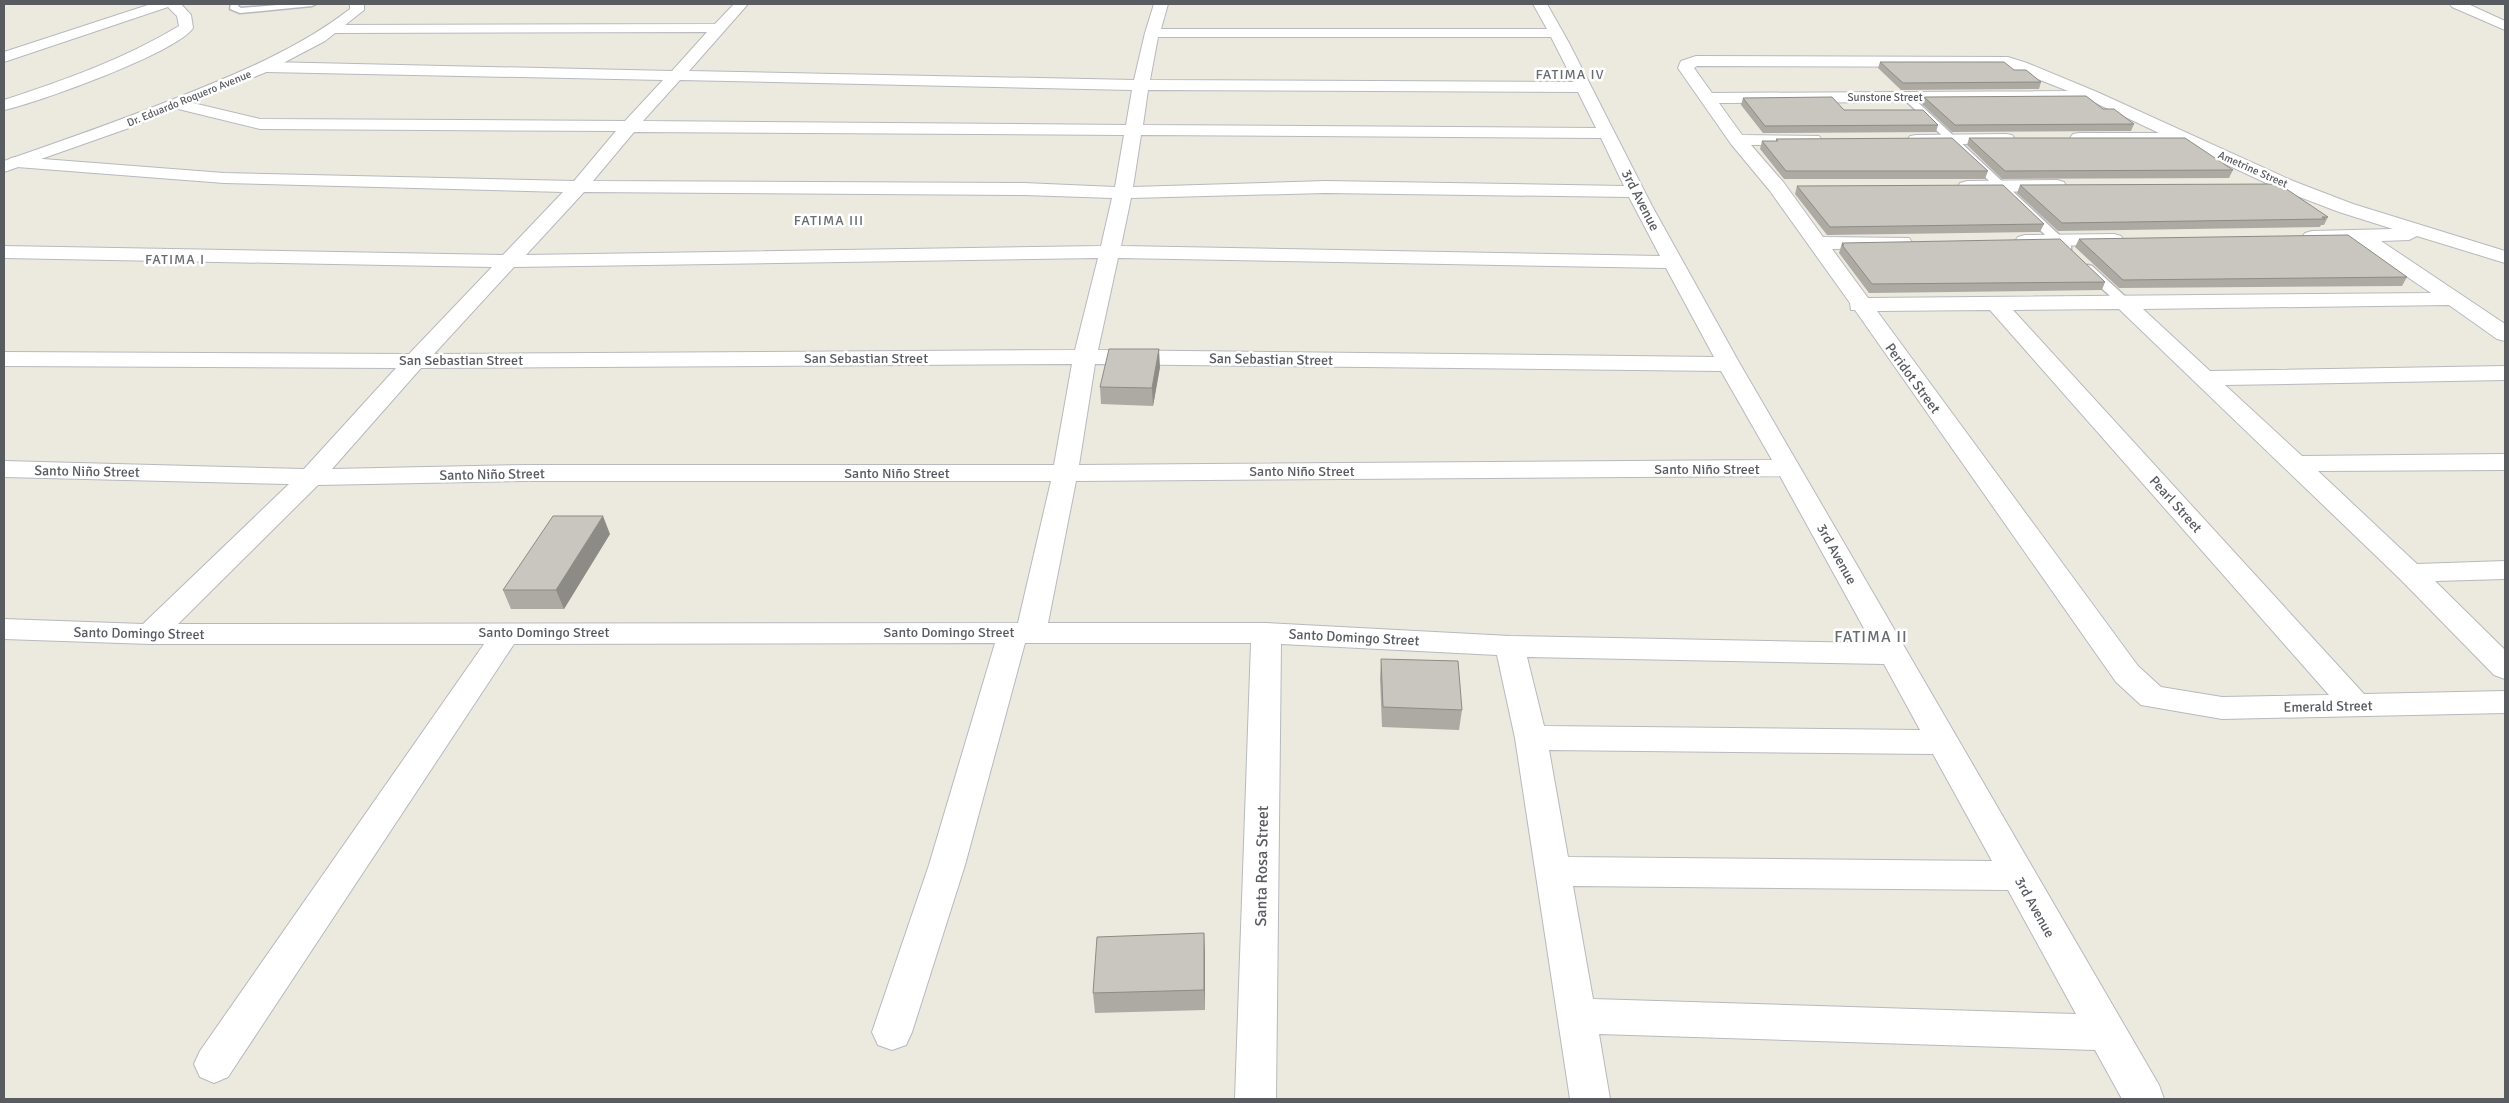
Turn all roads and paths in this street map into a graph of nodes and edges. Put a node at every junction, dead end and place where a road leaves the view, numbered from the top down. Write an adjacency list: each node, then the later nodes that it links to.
1 (164, 4): 15 (street)
2 (174, 4): 25 (street)
3 (235, 4): 4 (lane)
4 (312, 4)
5 (357, 4): 12 (street, Dr. Eduardo Roquero Avenue)
6 (741, 4): 11 (street)
7 (1161, 4): 13 (street)
8 (1540, 4): 14 (street, 3rd Avenue)
9 (2457, 4): 10 (street)
10 (2505, 26)
11 (719, 28): 12 (street); 18 (street)
12 (335, 29): 17 (street, Dr. Eduardo Roquero Avenue)
13 (1152, 33): 14 (street); 19 (street)
14 (1554, 33): 20 (street, 3rd Avenue)
15 (4, 57)
16 (1696, 61): 21 (street, Ametrine Street); 23 (street, Peridot Street)
17 (267, 67): 18 (street); 24 (street, Dr. Eduardo Roquero Avenue)
18 (675, 76): 19 (street); 26 (street)
19 (1141, 84): 20 (street); 27 (street)
20 (1582, 87): 28 (street, 3rd Avenue)
21 (2091, 96): 22 (street, Sunstone Street); 29 (street, Ametrine Street)
22 (1907, 97): 23 (street, Sunstone Street); 35 (lane)
23 (1708, 98): 32 (street, Peridot Street)
24 (176, 104): 26 (street); 36 (street, Dr. Eduardo Roquero Avenue)
25 (4, 105)
26 (630, 126): 27 (street); 39 (street)
27 (1135, 130): 28 (street); 44 (street)
28 (1607, 133): 43 (street, 3rd Avenue)
29 (2182, 137): 30 (street); 38 (street, Ametrine Street)
30 (2066, 138)
31 (2018, 139): 35 (street)
32 (1737, 140): 33 (street); 52 (street, Peridot Street)
33 (1834, 140)
34 (1902, 140): 35 (street)
35 (1950, 140): 42 (lane)
36 (10, 165): 39 (street)
37 (2246, 185): 38 (street)
38 (2286, 185): 45 (street, Ametrine Street)
39 (579, 186): 44 (street); 56 (street)
40 (2079, 186): 42 (street)
41 (1952, 187): 42 (street)
42 (2000, 187): 50 (lane)
43 (1638, 192): 44 (street); 57 (street, 3rd Avenue)
44 (1123, 193): 54 (street)
45 (2423, 233): 46 (street); 55 (street, Ametrine Street)
46 (2361, 236): 47 (street); 58 (street)
47 (2292, 237)
48 (2136, 240): 50 (street)
49 (2009, 241): 50 (street)
50 (2058, 241): 60 (lane)
51 (1922, 242): 52 (street)
52 (1816, 243): 61 (street, Peridot Street)
53 (4, 252): 56 (street)
54 (1108, 252): 56 (street); 57 (street); 63 (street)
55 (2505, 257)
56 (509, 261): 65 (street)
57 (1674, 262): 66 (street, 3rd Avenue)
58 (2454, 299): 60 (street); 62 (street)
59 (1995, 303): 60 (street); 61 (street); 87 (street, Pearl Street)
60 (2125, 303): 68 (street)
61 (1859, 305): 85 (street, Peridot Street)
62 (2505, 334)
63 (1085, 357): 65 (street, San Sebastian Street); 66 (street, San Sebastian Street); 73 (street)
64 (4, 359): 65 (street, San Sebastian Street)
65 (415, 361): 74 (street)
66 (1729, 364): 71 (street, 3rd Avenue)
67 (2505, 373): 68 (street)
68 (2203, 378): 70 (street)
69 (2505, 462): 70 (street)
70 (2294, 464): 76 (street)
71 (1789, 468): 73 (street, Santo Niño Street); 83 (street, 3rd Avenue)
72 (4, 469): 74 (street, Santo Niño Street)
73 (1065, 473): 74 (street, Santo Niño Street); 79 (street)
74 (311, 477): 81 (street)
75 (2505, 570): 76 (street)
76 (2410, 573): 84 (street)
77 (4, 629): 81 (street, Santo Domingo Street)
78 (507, 632): 79 (street, Santo Domingo Street); 81 (street, Santo Domingo Street); 95 (street)
79 (1022, 632): 80 (street, Santo Domingo Street); 93 (street)
80 (1266, 632): 82 (street, Santo Domingo Street); 96 (street, Santa Rosa Street)
81 (150, 634)
82 (1510, 646): 83 (street, Santo Domingo Street); 88 (street)
83 (1894, 654): 89 (street, 3rd Avenue)
84 (2505, 668)
85 (2152, 697): 87 (street, Emerald Street)
86 (2505, 702): 87 (street, Emerald Street)
87 (2356, 705)
88 (1531, 738): 89 (street); 90 (street)
89 (1942, 742): 91 (street, 3rd Avenue)
90 (1554, 872): 91 (street); 92 (street)
91 (2018, 876): 94 (street, 3rd Avenue)
92 (1577, 1016): 94 (street); 97 (street)
93 (892, 1032)
94 (2106, 1033): 98 (street, 3rd Avenue)
95 (214, 1064)
96 (1255, 1099)
97 (1590, 1099)
98 (2144, 1099)

